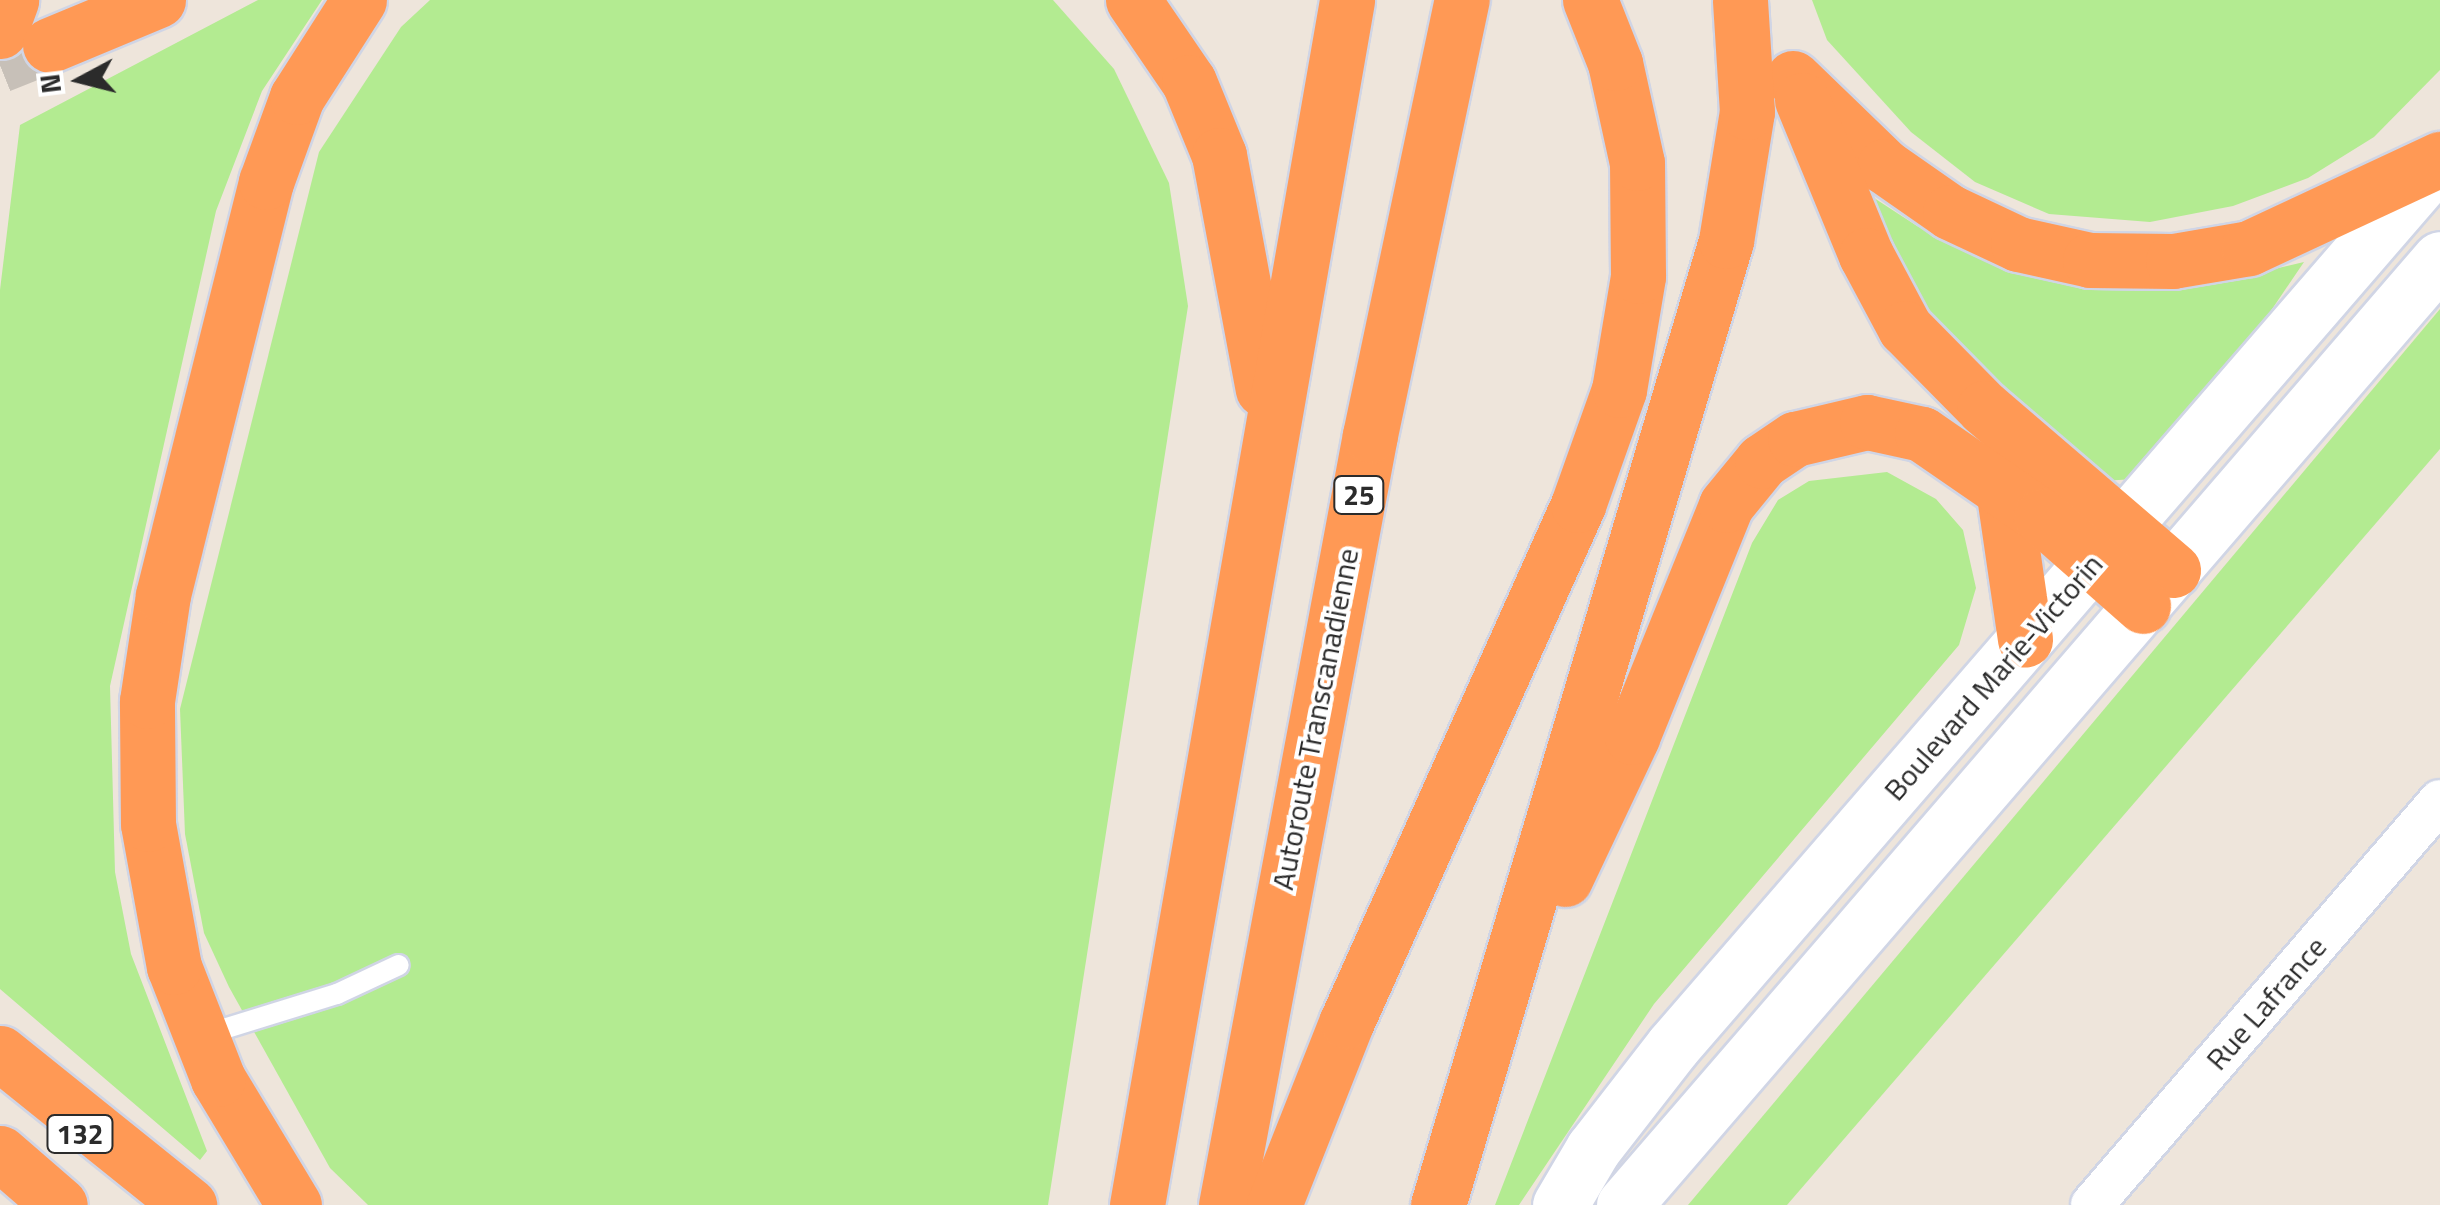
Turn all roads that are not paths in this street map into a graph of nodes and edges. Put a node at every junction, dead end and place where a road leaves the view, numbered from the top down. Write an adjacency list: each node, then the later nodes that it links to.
1 (11, 0): 10 (highway)
2 (158, 0): 10 (highway)
3 (360, 0): 21 (highway)
4 (1133, 0): 14 (highway)
5 (1347, 0): 14 (highway)
6 (1462, 0): 31 (highway, Autoroute Transcanadienne / 25)
7 (1590, 0): 32 (highway)
8 (1740, 0): 22 (highway)
9 (1764, 0): 11 (highway)
10 (25, 38)
11 (1792, 78): 12 (highway); 16 (highway)
12 (2440, 159): 16 (street, Boulevard Marie-Victorin)
13 (2440, 259): 17 (street)
14 (1270, 434): 30 (highway)
15 (2004, 494): 16 (highway); 18 (highway); 22 (highway)
16 (2109, 545): 17 (highway); 18 (street, Boulevard Marie-Victorin)
17 (2158, 588): 35 (street)
18 (2025, 639): 34 (street, Boulevard Marie-Victorin)
19 (2436, 815): 36 (street, Rue Lafrance)
20 (399, 965): 21 (lane)
21 (200, 1036): 29 (highway)
22 (1488, 1040): 33 (highway)
23 (0, 1053): 28 (highway)
24 (0, 1063): 27 (highway, 132)
25 (0, 1153): 26 (highway, 132)
26 (60, 1205)
27 (160, 1205)
28 (189, 1205)
29 (294, 1205)
30 (1137, 1205)
31 (1226, 1205)
32 (1274, 1205)
33 (1438, 1205)
34 (1560, 1205)
35 (1624, 1205)
36 (2092, 1205)

